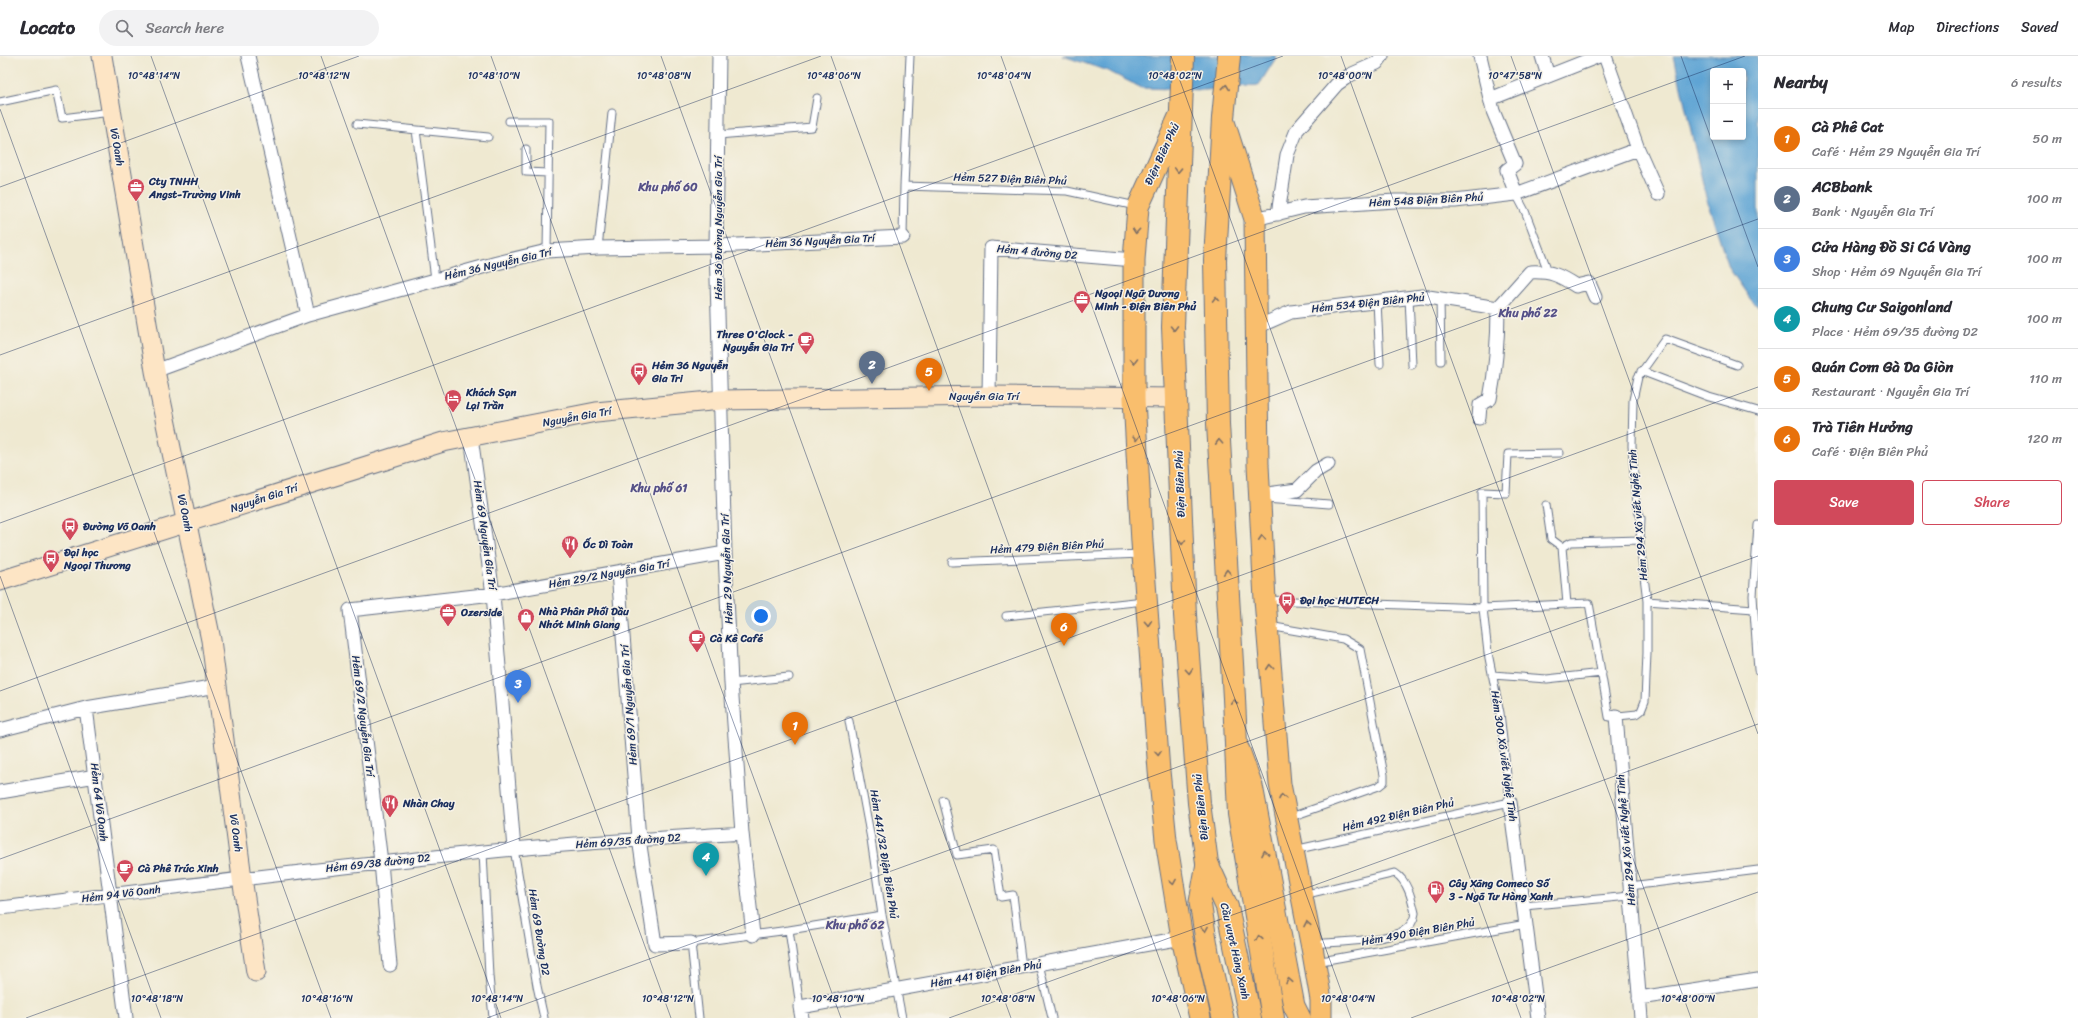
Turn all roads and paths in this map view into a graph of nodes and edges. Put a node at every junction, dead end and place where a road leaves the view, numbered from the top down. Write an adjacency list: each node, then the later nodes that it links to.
1 (102, 56): 16 (street, Võ Oanh)
2 (248, 56): 46 (street)
3 (719, 56): 23 (street, Hẻm 36 Đường Nguyễn Gia Trí)
4 (910, 56): 28 (lane)
5 (1183, 56): 18 (highway)
6 (1229, 56): 19 (highway, one-way to 6)
7 (1382, 56): 32 (street)
8 (1480, 56): 14 (street)
9 (1542, 56): 12 (street)
10 (1598, 56): 12 (street)
11 (1605, 56): 25 (street)
12 (1548, 76): 14 (street)
13 (817, 98): 23 (lane)
14 (1490, 100): 29 (street)
15 (0, 102): 16 (lane)
16 (111, 112): 52 (street, Võ Oanh)
17 (612, 113): 36 (lane)
18 (1179, 117): 31 (main road, Điện Biên Phủ); 55 (highway, Điện Biên Phủ, one-way to 55)
19 (1223, 118): 33 (main road); 94 (highway, one-way to 19)
20 (509, 121): 27 (lane)
21 (357, 124): 22 (lane)
22 (416, 130): 24 (lane); 40 (lane)
23 (718, 135): 35 (street, Hẻm 36 Đường Nguyễn Gia Trí)
24 (488, 137)
25 (1638, 148): 29 (street, Hẻm 548 Điện Biên Phủ); 30 (street)
26 (526, 149): 27 (lane)
27 (548, 173): 37 (lane)
28 (904, 186): 31 (lane, Hẻm 527 Điện Biên Phủ); 34 (lane)
29 (1516, 194): 32 (street, Hẻm 548 Điện Biên Phủ); 39 (lane)
30 (1658, 194)
31 (1138, 207): 38 (main road, Điện Biên Phủ, one-way to 38)
32 (1278, 214): 33 (street, Hẻm 548 Điện Biên Phủ)
33 (1254, 219): 47 (main road)
34 (903, 237): 35 (street, Hẻm 36 Nguyễn Gia Trí)
35 (716, 246): 36 (street, Hẻm 36 Nguyễn Gia Trí); 57 (street, Hẻm 36 Đường Nguyễn Gia Trí)
36 (598, 248): 37 (street, Hẻm 36 Nguyễn Gia Trí)
37 (546, 251): 40 (street, Hẻm 36 Nguyễn Gia Trí)
38 (1134, 260): 54 (street, Hẻm 4 đường D2); 56 (main road, Điện Biên Phủ, one-way to 56)
39 (1548, 271): 42 (street); 45 (street)
40 (435, 279): 46 (street, Hẻm 36 Nguyễn Gia Trí)
41 (1409, 297): 43 (street, Hẻm 534 Điện Biên Phủ); 44 (street, Hẻm 534 Điện Biên Phủ); 50 (lane)
42 (1595, 297)
43 (1440, 298): 45 (street, Hẻm 534 Điện Biên Phủ); 48 (lane)
44 (1377, 301): 47 (street, Hẻm 534 Điện Biên Phủ); 49 (lane)
45 (1498, 308): 59 (street)
46 (308, 315): 52 (street, Hẻm 36 Nguyễn Gia Trí)
47 (1257, 327): 63 (main road)
48 (1441, 361)
49 (1380, 364)
50 (1412, 365)
51 (1737, 365): 53 (lane, Hẻm 294 Xô viết Nghệ Tĩnh)
52 (155, 371): 66 (street, Võ Oanh)
53 (1641, 371): 58 (lane); 68 (lane, Hẻm 294 Xô viết Nghệ Tĩnh)
54 (989, 396): 56 (street, Nguyễn Gia Trí); 57 (street, Nguyễn Gia Trí)
55 (1176, 398): 56 (street, Nguyễn Gia Trí); 106 (highway, Điện Biên Phủ, one-way to 106)
56 (1134, 399): 71 (main road, Điện Biên Phủ, one-way to 71)
57 (721, 400): 60 (street, Nguyễn Gia Trí); 70 (street, Hẻm 29 Nguyễn Gia Trí)
58 (1758, 411)
59 (1479, 418)
60 (471, 436): 66 (street, Nguyễn Gia Trí); 75 (street, Hẻm 69 Nguyễn Gia Trí)
61 (1560, 453): 80 (lane, Hẻm 300 Xô viết Nghệ Tĩnh)
62 (1328, 464): 63 (street)
63 (1260, 497): 64 (lane); 76 (main road, one-way to 63)
64 (1329, 504)
65 (1546, 505): 69 (lane)
66 (187, 523): 74 (street, Nguyễn Gia Trí); 89 (street, Võ Oanh)
67 (1758, 525): 81 (lane)
68 (1640, 540): 69 (lane); 78 (lane, Hẻm 294 Xô viết Nghệ Tĩnh)
69 (1562, 547): 79 (lane)
70 (725, 553): 73 (street, Hẻm 29/2 Nguyễn Gia Trí); 88 (street, Hẻm 29 Nguyễn Gia Trí)
71 (1143, 554): 72 (lane, Hẻm 479 Điện Biên Phủ); 77 (main road, Điện Biên Phủ)
72 (952, 562)
73 (618, 572): 75 (street, Hẻm 29/2 Nguyễn Gia Trí); 101 (street, Hẻm 69/1 Nguyễn Gia Trí)
74 (0, 581)
75 (493, 594): 102 (street, Hẻm 69 Nguyễn Gia Trí); 105 (street, Hẻm 69/2 Nguyễn Gia Trí)
76 (1265, 600): 80 (lane); 83 (main road)
77 (1146, 601): 82 (lane); 118 (main road, Điện Biên Phủ, one-way to 118)
78 (1647, 601): 81 (lane); 91 (lane, Hẻm 294 Xô viết Nghệ Tĩnh)
79 (1567, 604): 80 (lane); 85 (lane)
80 (1483, 608): 86 (lane, Hẻm 300 Xô viết Nghệ Tĩnh)
81 (1754, 609): 84 (lane)
82 (1006, 616)
83 (1267, 625): 99 (main road, one-way to 83); 99 (lane)
84 (1758, 670)
85 (1602, 673): 86 (lane); 91 (lane)
86 (1492, 675): 98 (lane, Hẻm 300 Xô viết Nghệ Tĩnh)
87 (789, 677): 88 (lane)
88 (731, 682): 100 (street, Hẻm 29 Nguyễn Gia Trí)
89 (217, 686): 90 (street); 108 (street, Võ Oanh)
90 (86, 708): 93 (street); 95 (street, Hẻm 64 Võ Oanh)
91 (1616, 716): 109 (street, Hẻm 294 Xô viết Nghệ Tĩnh)
92 (849, 721): 114 (lane, Hẻm 441/32 Điện Biên Phủ)
93 (0, 730)
94 (1236, 741): 138 (highway, Cầu vượt Hàng Xanh, one-way to 94); 139 (main road, one-way to 94)
95 (96, 776): 96 (street); 110 (street, Hẻm 64 Võ Oanh)
96 (0, 792)
97 (943, 800): 123 (lane)
98 (1510, 802): 103 (lane, Hẻm 492 Điện Biên Phủ); 112 (street, Hẻm 300 Xô viết Nghệ Tĩnh)
99 (1286, 819): 103 (main road)
100 (742, 833): 101 (street, Hẻm 69/35 đường D2); 117 (street, Hẻm 29 Nguyễn Gia Trí)
101 (639, 839): 102 (street, Hẻm 69/35 đường D2); 119 (street, Hẻm 69/1 Nguyễn Gia Trí)
102 (514, 849): 104 (street, Hẻm 69/38 đường D2); 132 (lane, Hẻm 69 Đường D2)
103 (1292, 850): 111 (main road)
104 (483, 852): 105 (street, Hẻm 69/38 đường D2); 131 (lane)
105 (381, 862): 108 (street, Hẻm 69/38 đường D2); 122 (street, Hẻm 69/2 Nguyễn Gia Trí)
106 (1207, 863): 136 (main road, Điện Biên Phủ, one-way to 136); 137 (highway, Cầu vượt Hàng Xanh)
107 (1758, 870): 109 (lane)
108 (242, 878): 110 (street, Hẻm 94 Võ Oanh); 124 (street, Võ Oanh)
109 (1630, 891): 112 (lane); 127 (street, Hẻm 294 Xô viết Nghệ Tĩnh)
110 (111, 895): 113 (street, Hẻm 94 Võ Oanh); 130 (street, Hẻm 64 Võ Oanh)
111 (1301, 896): 120 (main road, one-way to 111); 120 (lane)
112 (1524, 906): 115 (street, Hẻm 300 Xô viết Nghệ Tĩnh)
113 (0, 908)
114 (882, 915): 116 (lane); 126 (lane, Hẻm 441/32 Điện Biên Phủ)
115 (1526, 924): 120 (lane, Hẻm 490 Điện Biên Phủ); 141 (street, Hẻm 300 Xô viết Nghệ Tĩnh)
116 (790, 930): 117 (lane); 128 (lane)
117 (753, 935): 119 (lane)
118 (1182, 938): 121 (street, Hẻm 441 Điện Biên Phủ); 129 (main road, Điện Biên Phủ)
119 (691, 943): 133 (lane)
120 (1312, 953): 140 (main road)
121 (1039, 964): 123 (street, Hẻm 441 Điện Biên Phủ); 135 (lane)
122 (390, 965)
123 (1022, 967): 126 (street, Hẻm 441 Điện Biên Phủ)
124 (256, 972)
125 (1758, 980): 127 (street)
126 (897, 990): 128 (street, Hẻm 441 Điện Biên Phủ); 134 (lane, Hẻm 441/32 Điện Biên Phủ)
127 (1639, 998): 142 (street, Hẻm 294 Xô viết Nghệ Tĩnh)
128 (801, 1013)
129 (1197, 1016)
130 (126, 1018)
131 (493, 1018)
132 (544, 1018)
133 (699, 1018)
134 (902, 1018)
135 (1052, 1018)
136 (1223, 1018)
137 (1250, 1018)
138 (1273, 1018)
139 (1300, 1018)
140 (1321, 1018)
141 (1538, 1018)
142 (1641, 1018)

